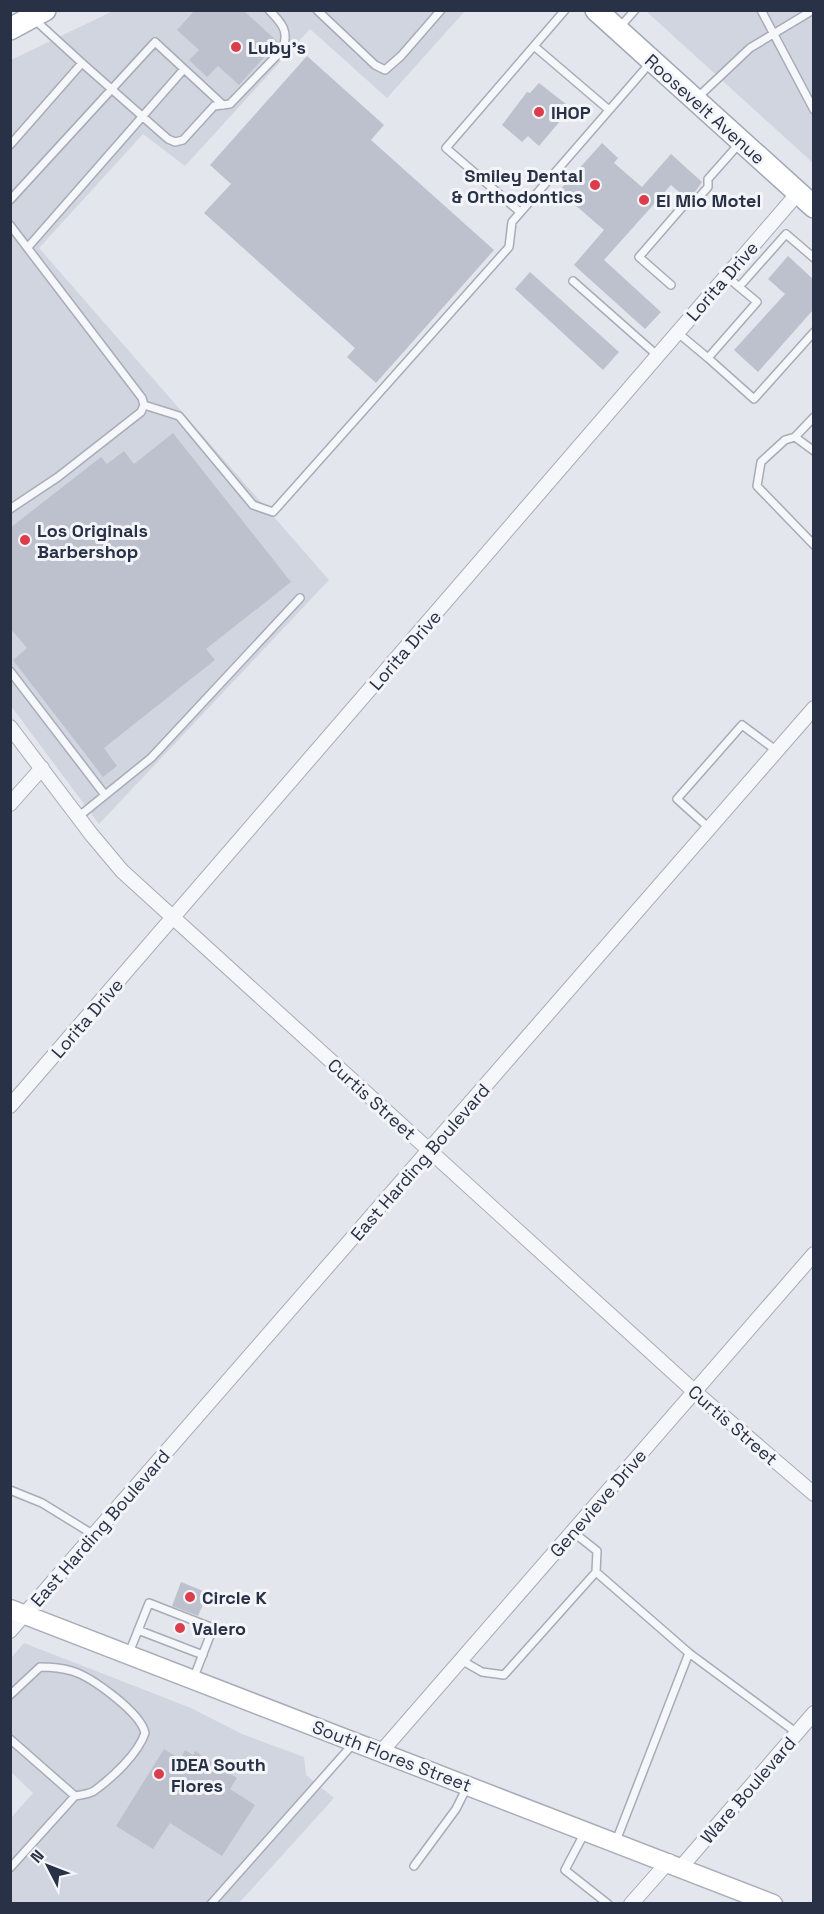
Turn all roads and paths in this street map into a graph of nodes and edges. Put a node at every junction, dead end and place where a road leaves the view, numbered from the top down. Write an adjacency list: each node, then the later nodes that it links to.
1 (269, 10): 18 (lane)
2 (317, 10): 3 (lane)
3 (441, 10)
4 (565, 10): 12 (lane)
5 (596, 10): 10 (main road, Roosevelt Avenue)
6 (635, 10): 10 (lane)
7 (761, 10): 11 (lane)
8 (813, 10): 11 (lane)
9 (27, 18): 14 (lane)
10 (618, 30): 13 (main road, Roosevelt Avenue)
11 (773, 34): 17 (lane); 20 (lane)
12 (534, 46): 19 (lane); 26 (lane)
13 (651, 61): 17 (main road, Roosevelt Avenue); 19 (lane)
14 (82, 63): 16 (lane); 23 (lane)
15 (184, 69): 16 (lane); 18 (lane); 21 (lane)
16 (113, 91): 21 (lane); 24 (lane)
17 (695, 100): 22 (main road, Roosevelt Avenue)
18 (223, 105): 21 (lane)
19 (609, 110): 26 (lane)
20 (813, 110)
21 (143, 118): 28 (lane)
22 (741, 141): 25 (main road, Roosevelt Avenue); 32 (lane)
23 (10, 145)
24 (10, 200)
25 (806, 200): 30 (street, Lorita Drive)
26 (520, 212): 38 (lane)
27 (12, 230): 28 (lane)
28 (29, 246): 38 (lane)
29 (813, 258): 33 (lane)
30 (726, 276): 33 (lane); 35 (street, Lorita Drive)
31 (573, 281): 36 (lane)
32 (670, 285)
33 (739, 287): 37 (lane)
34 (813, 332): 37 (lane)
35 (678, 333): 36 (street, Lorita Drive); 37 (lane)
36 (658, 356): 54 (street, Lorita Drive)
37 (708, 358)
38 (144, 405): 42 (lane)
39 (813, 417): 40 (lane)
40 (795, 437): 41 (lane); 43 (lane)
41 (813, 451)
42 (10, 509)
43 (813, 545)
44 (300, 598): 50 (lane)
45 (10, 671): 50 (lane)
46 (813, 708): 48 (street, East Harding Boulevard)
47 (10, 727): 49 (street, Curtis Street)
48 (777, 751): 53 (street, East Harding Boulevard); 53 (lane)
49 (42, 768): 51 (street); 52 (street, Curtis Street)
50 (105, 795): 52 (lane)
51 (10, 804)
52 (78, 817): 54 (street, Curtis Street)
53 (710, 828): 56 (street, East Harding Boulevard)
54 (174, 917): 55 (street, Lorita Drive); 56 (street, Curtis Street)
55 (10, 1106)
56 (430, 1152): 58 (street, Curtis Street); 62 (street, East Harding Boulevard)
57 (813, 1254): 58 (street, Genevieve Drive)
58 (695, 1392): 60 (street, Curtis Street); 61 (street, Genevieve Drive)
59 (10, 1490): 62 (lane)
60 (813, 1494)
61 (573, 1532): 63 (lane); 70 (street, Genevieve Drive)
62 (94, 1535): 64 (street, East Harding Boulevard)
63 (596, 1572): 67 (lane); 70 (lane)
64 (18, 1612): 66 (street, East Harding Boulevard); 68 (main road, South Flores Street)
65 (138, 1630): 68 (lane); 69 (lane); 69 (lane)
66 (10, 1631)
67 (689, 1653): 74 (lane); 81 (lane)
68 (128, 1655): 71 (main road, South Flores Street)
69 (203, 1655): 71 (lane)
70 (461, 1660): 77 (street, Genevieve Drive)
71 (193, 1680): 76 (main road, South Flores Street)
72 (10, 1695): 79 (lane)
73 (813, 1713): 74 (street, Ware Boulevard)
74 (797, 1733): 82 (street, Ware Boulevard)
75 (10, 1739): 79 (lane)
76 (354, 1742): 77 (main road, South Flores Street); 85 (lane)
77 (381, 1752): 78 (main road, South Flores Street)
78 (468, 1785): 80 (main road, South Flores Street); 83 (lane)
79 (75, 1796): 84 (lane)
80 (586, 1830): 81 (main road, South Flores Street); 86 (lane)
81 (616, 1841): 82 (main road, South Flores Street)
82 (675, 1864): 87 (street, Ware Boulevard); 88 (main road, South Flores Street)
83 (414, 1866)
84 (10, 1868)
85 (211, 1904)
86 (608, 1904)
87 (631, 1904)
88 (773, 1904)

